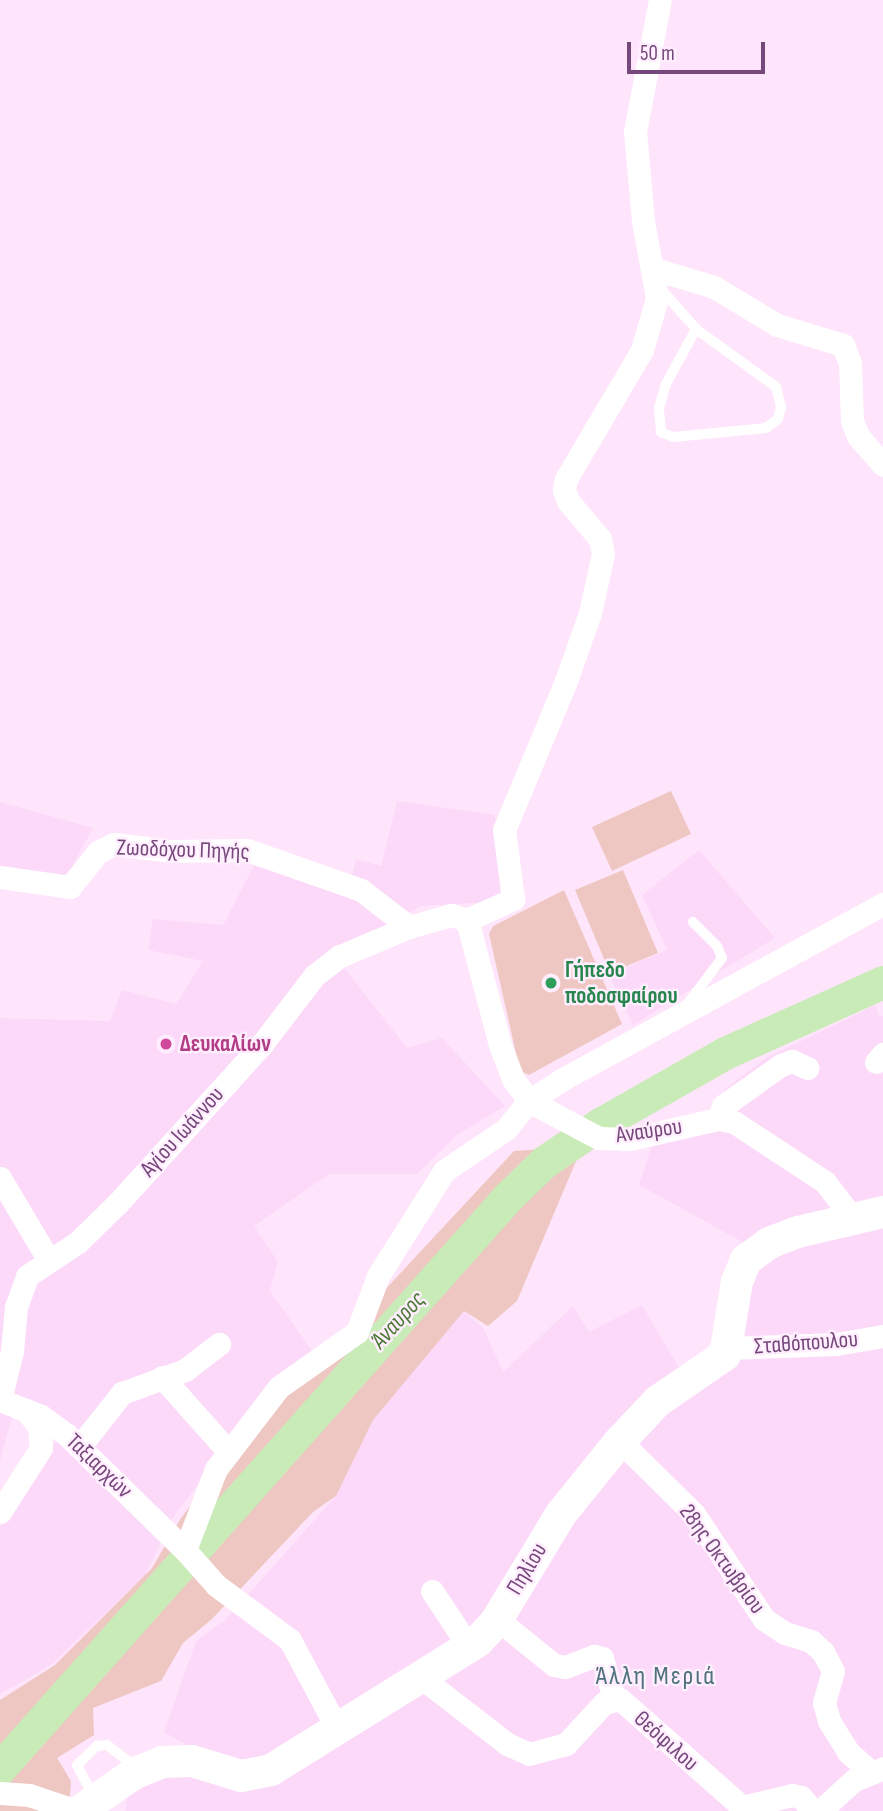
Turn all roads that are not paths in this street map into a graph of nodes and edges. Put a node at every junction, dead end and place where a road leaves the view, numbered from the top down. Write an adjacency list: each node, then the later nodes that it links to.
1 (660, 0): 2 (street)
2 (655, 276): 3 (lane); 4 (street); 7 (street, Αγίου Ιωάννου)
3 (696, 328): 3 (lane)
4 (883, 466)
5 (0, 877): 9 (street, Ζωοδόχου Πηγής)
6 (883, 904): 10 (street)
7 (467, 920): 9 (street, Αγίου Ιωάννου); 12 (street, Αναύρου)
8 (693, 922): 10 (lane)
9 (409, 927): 17 (street, Αγίου Ιωάννου)
10 (675, 1017): 12 (street)
11 (808, 1068): 13 (street)
12 (529, 1101): 13 (street, Αναύρου); 26 (street)
13 (718, 1119): 16 (street)
14 (0, 1178): 17 (street)
15 (883, 1212): 16 (main road)
16 (852, 1217): 20 (main road)
17 (48, 1259): 22 (street, Αγίου Ιωάννου)
18 (883, 1336): 20 (street, Σταθόπουλου)
19 (219, 1344): 21 (street)
20 (728, 1348): 24 (main road, Πηλίου)
21 (162, 1377): 25 (street); 26 (street)
22 (0, 1400): 23 (street, Ταξιαρχών)
23 (23, 1408): 25 (street, Ταξιαρχών); 27 (street)
24 (620, 1441): 30 (main road, Πηλίου); 36 (street, 28ης Οκτωβρίου)
25 (79, 1446): 28 (street, Ταξιαρχών)
26 (228, 1451): 28 (street)
27 (0, 1512)
28 (186, 1552): 34 (street, Ταξιαρχών)
29 (432, 1591): 31 (street)
30 (497, 1619): 31 (main road, Πηλίου); 33 (street)
31 (469, 1647): 32 (main road, Πηλίου)
32 (422, 1678): 33 (street, Θεόφιλου); 34 (main road, Πηλίου)
33 (614, 1698): 39 (street, Θεόφιλου)
34 (338, 1730): 35 (main road, Πηλίου)
35 (141, 1770): 38 (main road, Πηλίου); 38 (lane)
36 (877, 1770): 40 (street)
37 (0, 1793): 38 (street)
38 (84, 1807)
39 (813, 1811)
40 (820, 1811)

